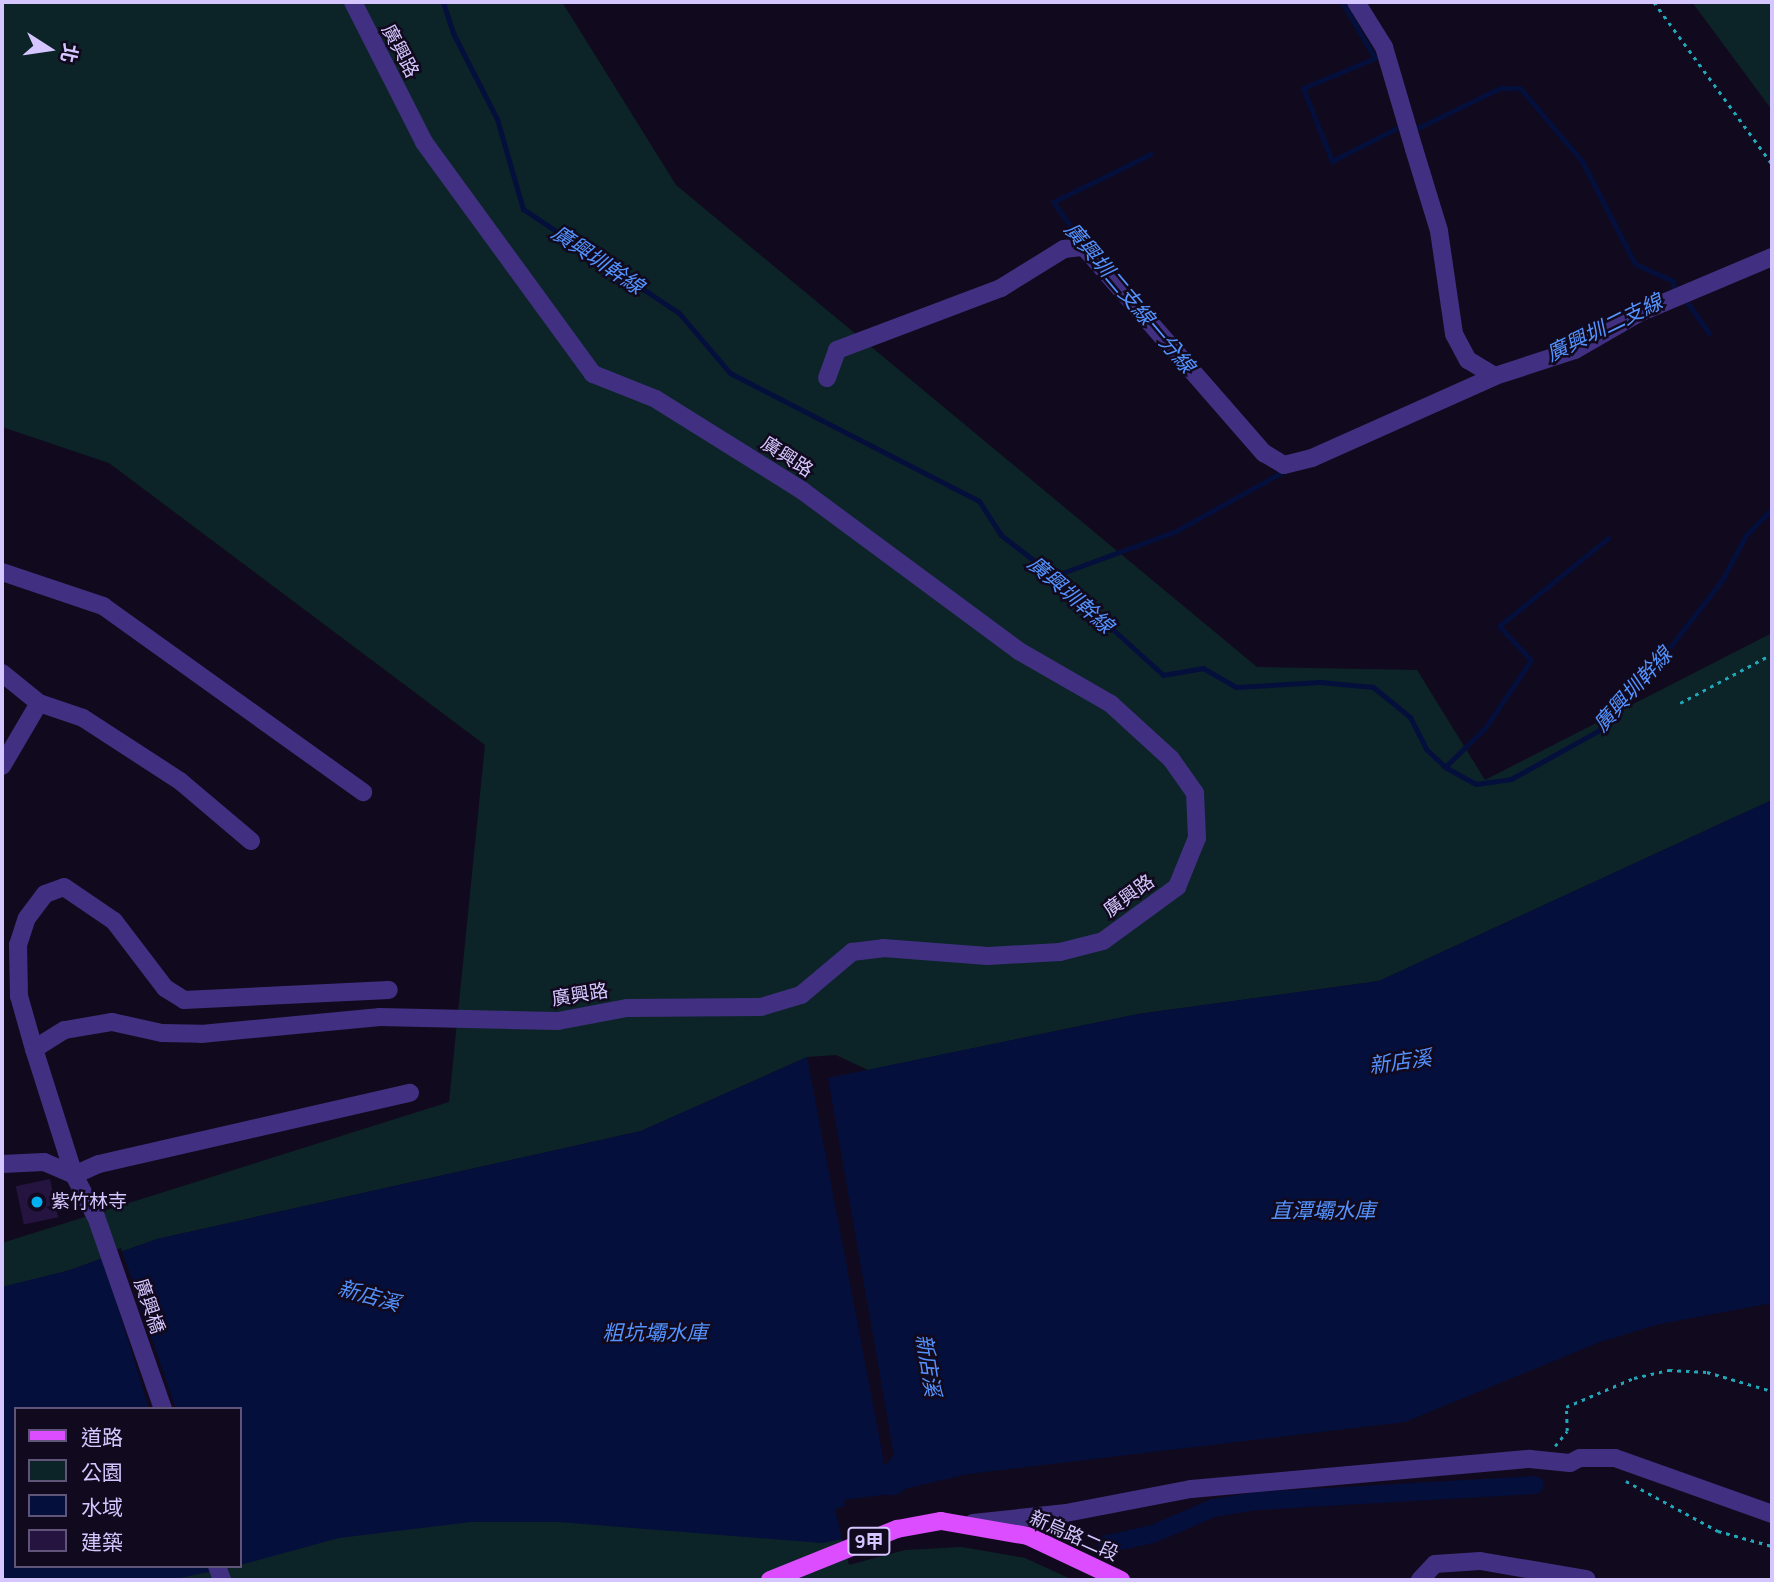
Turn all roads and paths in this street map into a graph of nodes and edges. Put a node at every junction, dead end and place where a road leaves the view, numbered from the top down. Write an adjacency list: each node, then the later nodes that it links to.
1 (353, 2): 17 (street, 廣興路)
2 (1356, 2): 6 (street)
3 (1654, 2): 4 (path)
4 (1772, 164)
5 (1772, 257): 6 (street)
6 (1495, 376): 7 (street)
7 (827, 378)
8 (2, 572): 14 (street)
9 (1772, 654): 12 (path)
10 (2, 673): 11 (street)
11 (39, 703): 13 (street); 15 (street)
12 (1680, 703)
13 (2, 766)
14 (363, 792)
15 (251, 841)
16 (389, 990): 17 (street)
17 (34, 1049): 20 (street)
18 (410, 1093): 20 (street)
19 (2, 1164): 20 (street)
20 (74, 1175): 22 (street, 廣興橋)
21 (1772, 1391): 23 (path)
22 (162, 1407)
23 (1548, 1461): 25 (street); 26 (street)
24 (1623, 1479): 27 (path)
25 (1772, 1514)
26 (972, 1523): 29 (main road, 新烏路二段 / 9甲); 30 (main road, 新烏路二段 / 9甲)
27 (1772, 1546)
28 (1586, 1578): 31 (street)
29 (770, 1580)
30 (1121, 1580)
31 (1420, 1580)

